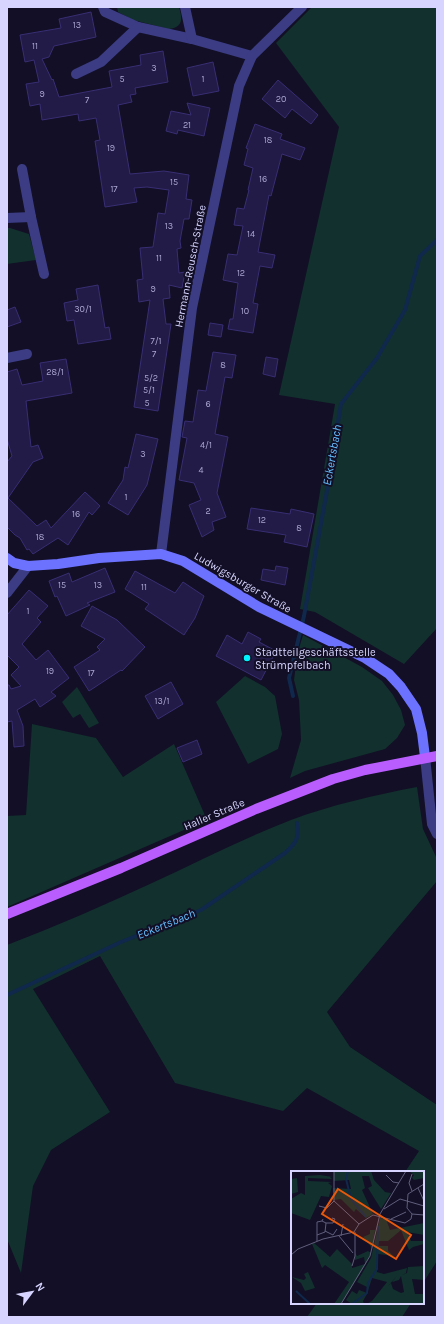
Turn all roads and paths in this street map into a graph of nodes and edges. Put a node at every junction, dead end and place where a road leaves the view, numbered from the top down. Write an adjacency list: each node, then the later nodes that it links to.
1 (103, 7): 4 (street)
2 (185, 7): 5 (street)
3 (302, 7): 6 (street, Hermann-Reusch-Straße)
4 (138, 27): 5 (street); 7 (street)
5 (192, 39): 6 (street)
6 (252, 56): 14 (street, Hermann-Reusch-Straße)
7 (76, 74)
8 (22, 169): 9 (street)
9 (31, 217): 10 (street); 11 (street)
10 (7, 218)
11 (44, 274)
12 (27, 354): 13 (street)
13 (7, 358)
14 (161, 554): 16 (street, Ludwigsburger Straße); 19 (street, Ludwigsburger Straße)
15 (7, 558): 16 (street, Ludwigsburger Straße)
16 (28, 566): 17 (street)
17 (7, 593)
18 (437, 756): 19 (main road, Haller Straße)
19 (425, 757): 20 (street); 21 (main road, Haller Straße)
20 (437, 834)
21 (7, 914)

